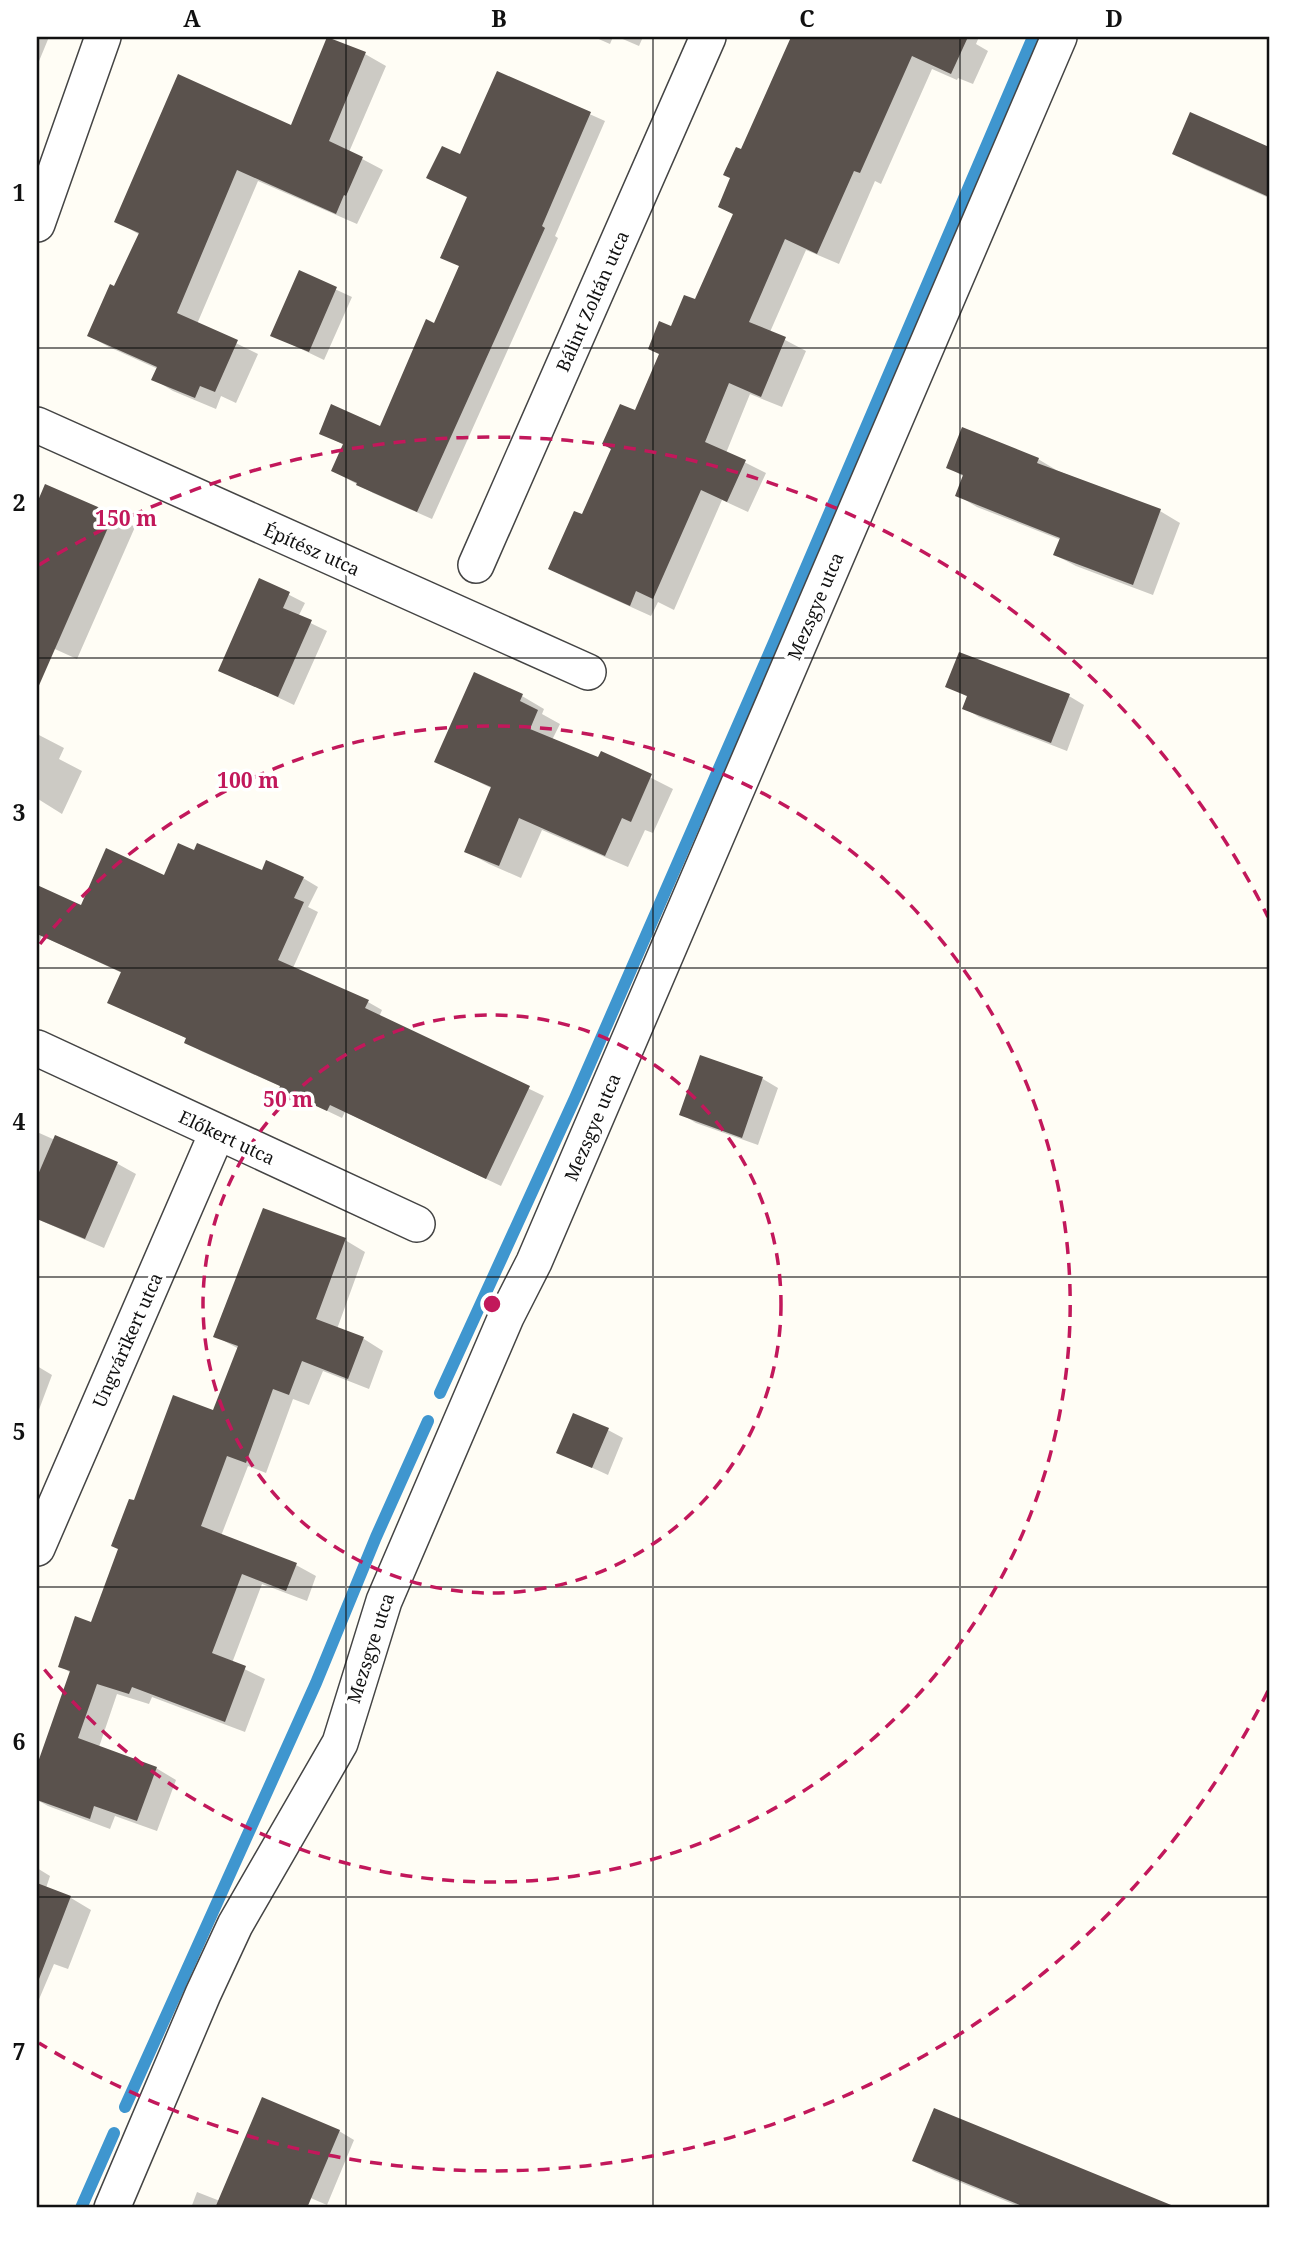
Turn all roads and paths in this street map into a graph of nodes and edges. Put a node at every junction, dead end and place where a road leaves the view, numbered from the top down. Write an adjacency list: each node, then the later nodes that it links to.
1 (103, 37): 4 (street)
2 (708, 37): 6 (street, Bálint Zoltán utca)
3 (1059, 37): 12 (street, Mezsgye utca)
4 (37, 224)
5 (37, 425): 7 (street, Építész utca)
6 (476, 565)
7 (588, 672)
8 (37, 1048): 9 (street, Előkert utca)
9 (217, 1133): 10 (street, Előkert utca); 11 (street, Ungvárikert utca)
10 (417, 1224)
11 (37, 1548)
12 (112, 2208)

